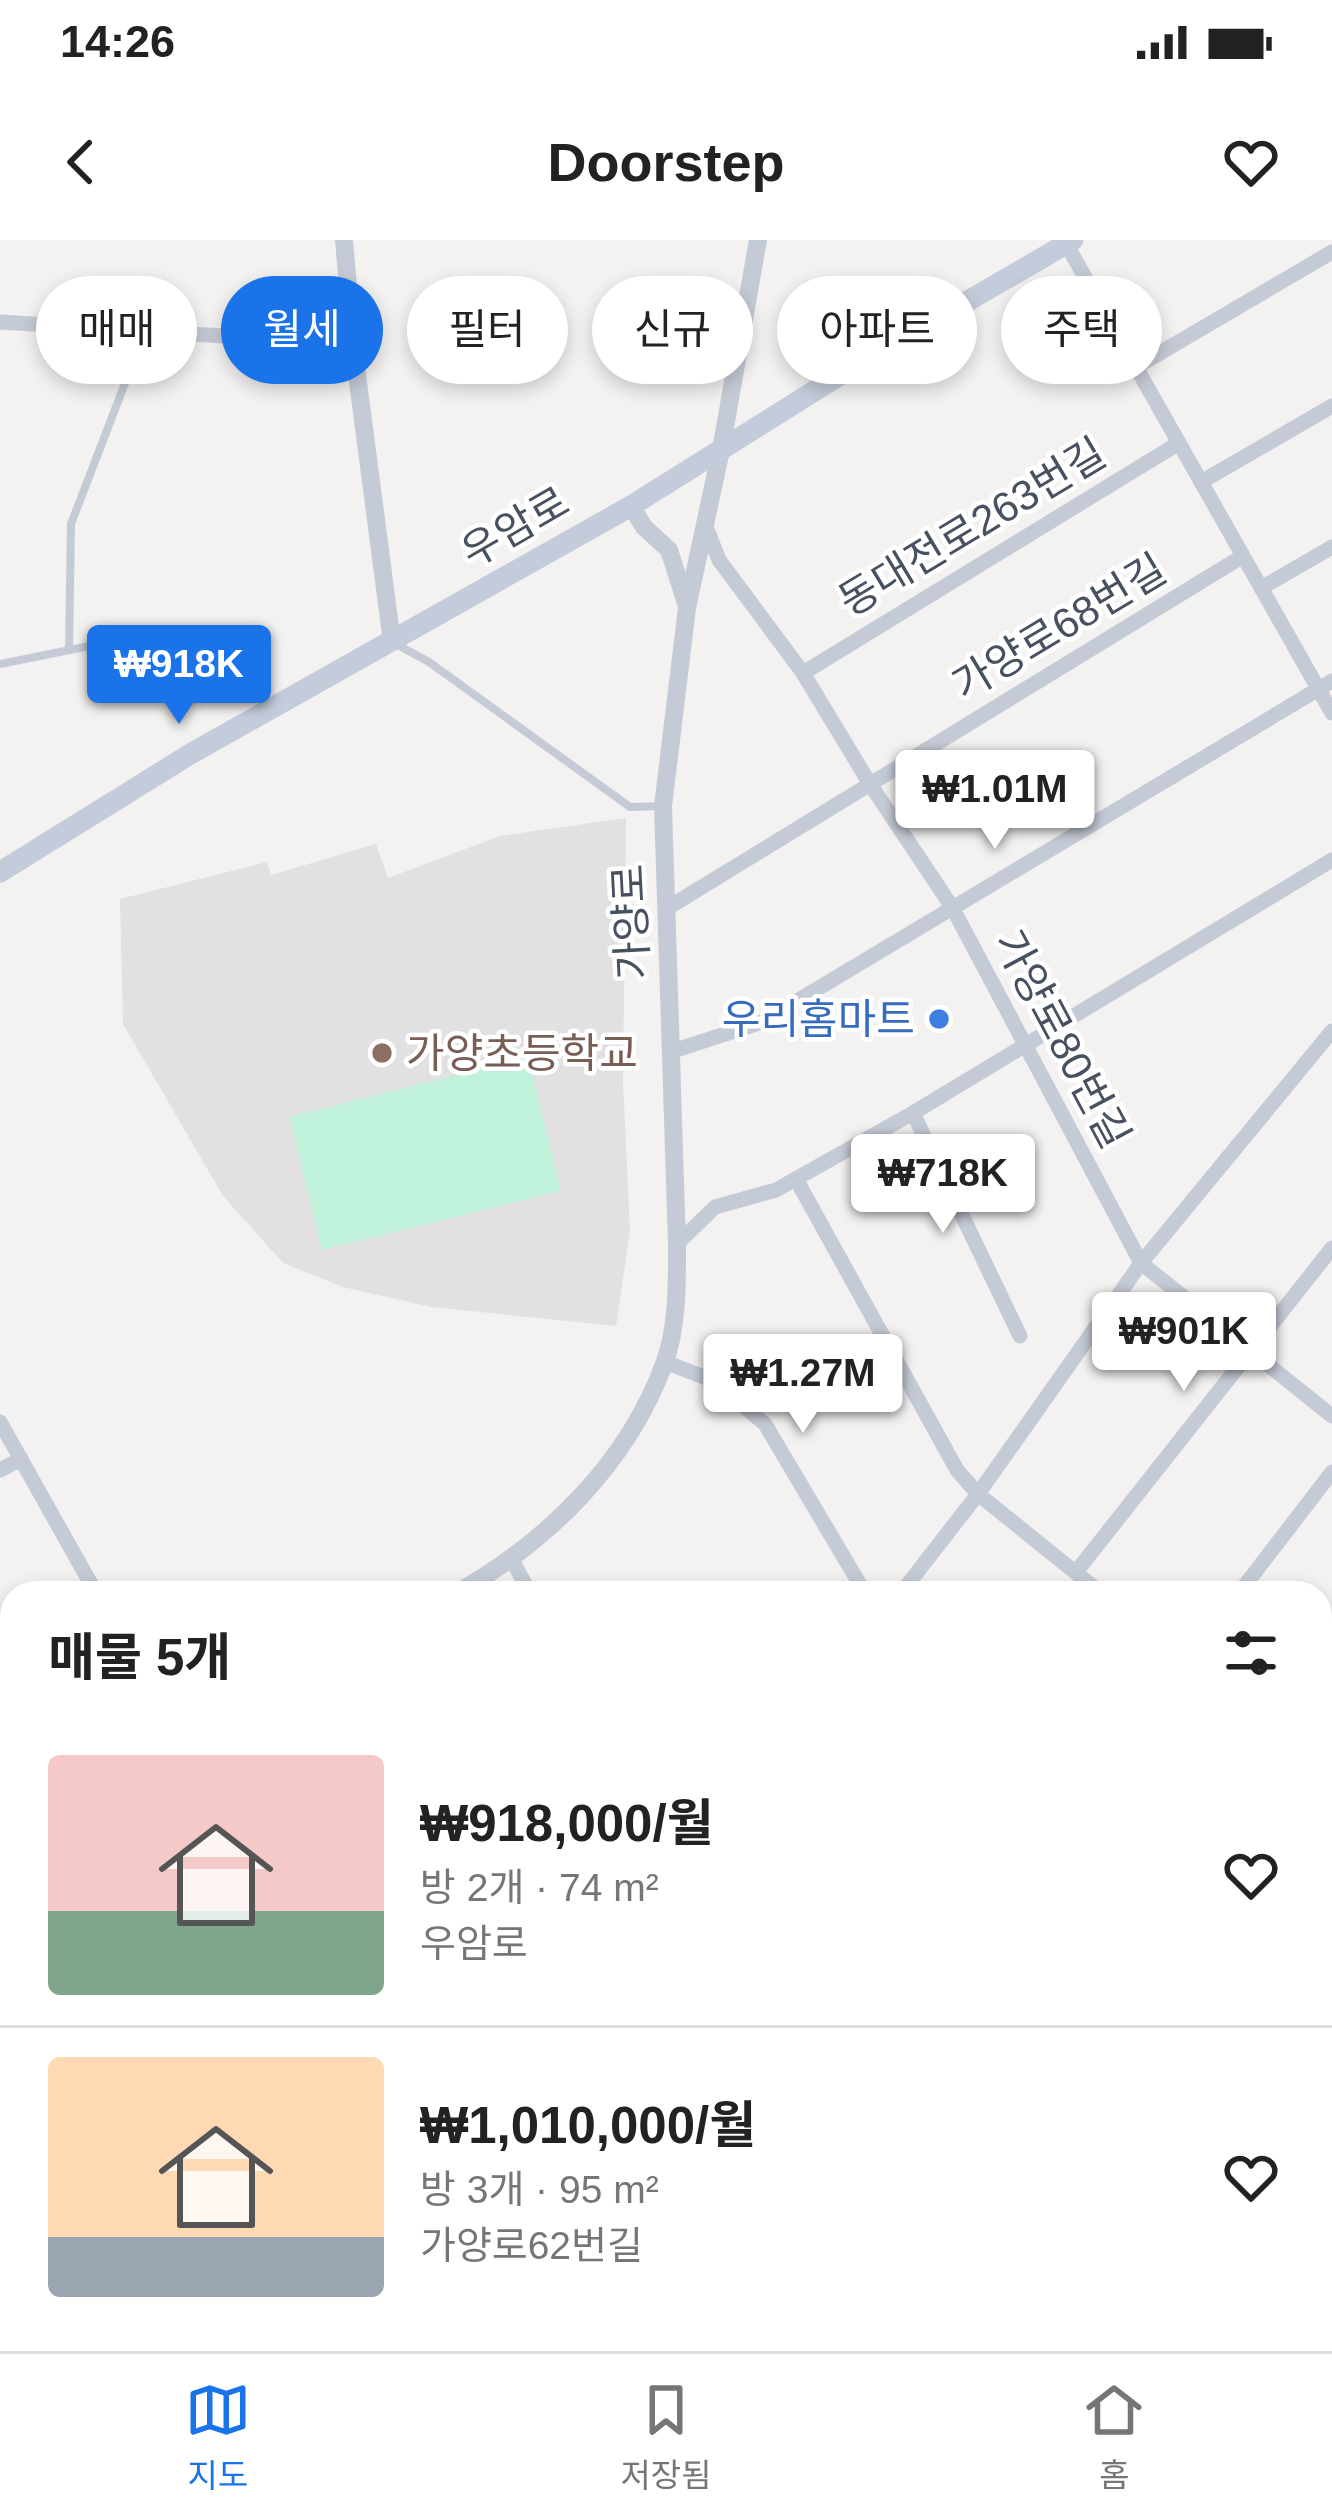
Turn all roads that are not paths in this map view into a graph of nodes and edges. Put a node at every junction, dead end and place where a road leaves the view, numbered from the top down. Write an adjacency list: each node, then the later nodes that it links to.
1 (344, 240): 5 (street)
2 (758, 240): 15 (street, 가양로)
3 (1068, 241): 6 (street); 15 (main road, 우암로)
4 (1332, 252): 9 (street)
5 (347, 276)
6 (1087, 276)
7 (0, 322): 8 (street)
8 (36, 324)
9 (1162, 352)
10 (125, 384): 25 (lane)
11 (358, 384): 24 (street)
12 (1146, 384): 14 (street)
13 (1332, 406): 16 (street)
14 (1179, 442): 16 (street); 27 (street, 동대전로263번길)
15 (721, 451): 17 (main road, 우암로); 18 (street, 가양로)
16 (1202, 482): 20 (street)
17 (631, 506): 22 (street); 24 (main road, 우암로)
18 (705, 524): 22 (street, 가양로); 27 (street, 가양로80번길)
19 (1332, 547): 21 (street)
20 (1243, 556): 21 (street); 30 (street, 가양로68번길)
21 (1261, 588): 28 (street)
22 (687, 608): 31 (street, 가양로)
23 (118, 640): 25 (lane)
24 (392, 642): 31 (lane); 33 (main road, 우암로)
25 (69, 650): 26 (lane)
26 (0, 664)
27 (803, 673): 30 (street, 가양로80번길)
28 (1325, 685): 29 (street); 34 (street)
29 (1332, 713)
30 (870, 784): 34 (street, 가양로80번길); 35 (street, 가양로68번길)
31 (663, 806): 35 (street, 가양로)
32 (1332, 860): 37 (street)
33 (0, 872)
34 (952, 907): 37 (street, 가양로80번길); 38 (street)
35 (666, 909): 38 (street, 가양로)
36 (1332, 1031): 43 (street)
37 (1023, 1047): 39 (street); 43 (street, 가양로80번길)
38 (674, 1051): 41 (street, 가양로)
39 (913, 1113): 40 (street); 44 (street)
40 (796, 1179): 41 (street); 52 (street)
41 (677, 1244): 46 (street, 가양로)
42 (1332, 1249): 45 (street)
43 (1141, 1263): 45 (street, 가양로80번길); 52 (street)
44 (1020, 1336)
45 (1251, 1350): 47 (street, 가양로80번길); 54 (street)
46 (665, 1362): 53 (street, 가양로); 58 (street)
47 (1332, 1416)
48 (0, 1422): 49 (street)
49 (22, 1459): 50 (street); 55 (street)
50 (0, 1470)
51 (1332, 1472): 61 (street)
52 (978, 1494): 54 (street); 59 (street)
53 (511, 1558): 56 (street, 가양로); 57 (street)
54 (1076, 1573): 60 (street)
55 (89, 1581)
56 (476, 1581)
57 (523, 1581)
58 (858, 1581)
59 (910, 1581)
60 (1086, 1581)
61 (1248, 1581)

